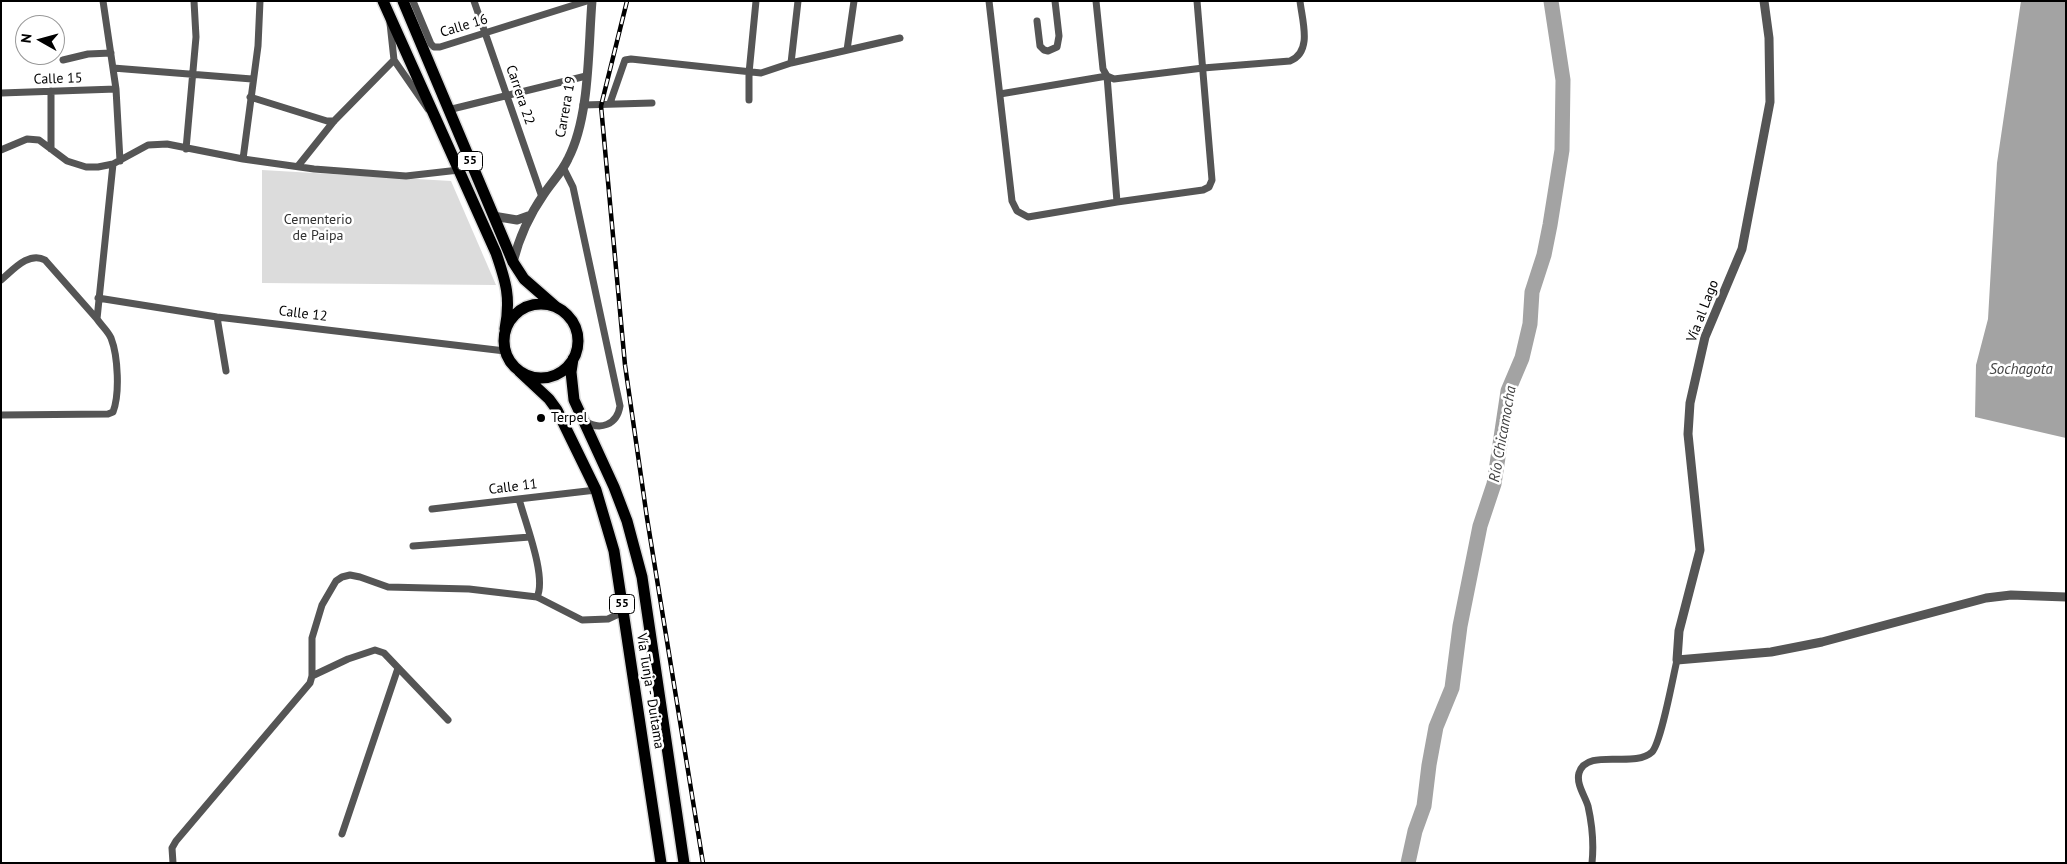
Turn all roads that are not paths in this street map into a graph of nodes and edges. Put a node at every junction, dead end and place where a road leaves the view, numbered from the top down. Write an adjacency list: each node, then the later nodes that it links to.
1 (103, 1): 24 (street)
2 (194, 1): 31 (street)
3 (260, 1): 34 (street)
4 (383, 1): 19 (highway, 55)
5 (403, 1): 45 (highway, 55)
6 (413, 1): 21 (street, Calle 16)
7 (474, 1): 21 (street, Carrera 22)
8 (587, 1): 21 (street, Calle 16)
9 (592, 1): 32 (street, Carrera 19)
10 (756, 1): 30 (street)
11 (798, 1): 27 (street)
12 (854, 1): 23 (street)
13 (989, 1): 38 (street)
14 (1055, 1): 20 (street)
15 (1096, 1): 33 (street)
16 (1196, 1): 29 (street)
17 (1300, 1): 29 (street)
18 (1764, 1): 81 (street, Vía al Lago)
19 (390, 18): 26 (street); 46 (highway, 55)
20 (1037, 21)
21 (485, 33): 39 (street, Carrera 22)
22 (900, 38): 23 (street)
23 (847, 50): 27 (street)
24 (111, 52): 25 (street); 28 (street)
25 (65, 60)
26 (394, 60): 46 (street); 47 (street)
27 (791, 63): 30 (street)
28 (113, 68): 31 (street); 35 (street)
29 (1203, 68): 33 (street); 57 (street)
30 (749, 73): 41 (street); 42 (street)
31 (192, 74): 34 (street); 49 (street)
32 (586, 76): 39 (street); 44 (street, Carrera 19)
33 (1107, 76): 38 (street); 57 (street)
34 (252, 79): 40 (street)
35 (116, 89): 36 (street, Calle 15); 52 (street)
36 (51, 92): 37 (street, Calle 15); 48 (street)
37 (1, 93)
38 (1000, 94): 57 (street)
39 (507, 95): 45 (street); 56 (street, Carrera 22)
40 (250, 97): 47 (street); 51 (street)
41 (749, 100)
42 (610, 103): 43 (street); 44 (street)
43 (652, 103)
44 (583, 105): 54 (street, Carrera 19)
45 (448, 110): 59 (highway, 55)
46 (435, 118): 55 (highway, 55)
47 (334, 121): 53 (street)
48 (51, 149): 50 (street); 52 (street)
49 (186, 149): 51 (street); 52 (street)
50 (1, 150)
51 (243, 159): 53 (street)
52 (116, 163): 62 (street)
53 (298, 166): 55 (street)
54 (563, 167): 56 (street, Carrera 19); 72 (street)
55 (458, 170): 66 (highway, 55)
56 (542, 196): 58 (street, Carrera 19)
57 (1116, 202)
58 (531, 215): 59 (street); 60 (street, Carrera 19)
59 (493, 216): 60 (highway, 55)
60 (513, 262): 63 (highway, 55)
61 (1, 280): 65 (street)
62 (98, 298): 64 (street, Calle 12); 65 (street)
63 (556, 307): 66 (highway); 68 (highway, 55)
64 (217, 317): 67 (street, Calle 12); 69 (street)
65 (97, 319): 71 (street)
66 (505, 329): 67 (highway, 55)
67 (505, 351): 70 (highway, 55)
68 (573, 359): 70 (highway); 72 (highway, Vía Tunja - Duitama / 55)
69 (226, 371)
70 (519, 371): 73 (highway, Vía Tunja - Duitama / 55)
71 (1, 415)
72 (584, 421): 88 (highway, Vía Tunja - Duitama / 55)
73 (596, 490): 74 (street, Calle 11); 80 (highway, Vía Tunja - Duitama / 55)
74 (519, 499): 75 (street, Calle 11); 76 (street)
75 (432, 509)
76 (530, 538): 77 (street); 78 (street)
77 (413, 546)
78 (537, 597): 80 (street); 83 (street)
79 (2066, 597): 81 (street)
80 (623, 612): 87 (highway, Vía Tunja - Duitama / 55)
81 (1677, 660): 89 (street, Vía al Lago)
82 (398, 668): 83 (street); 84 (street); 85 (street)
83 (312, 676): 86 (street)
84 (448, 720)
85 (342, 834)
86 (173, 863)
87 (661, 863)
88 (684, 863)
89 (1592, 863)

